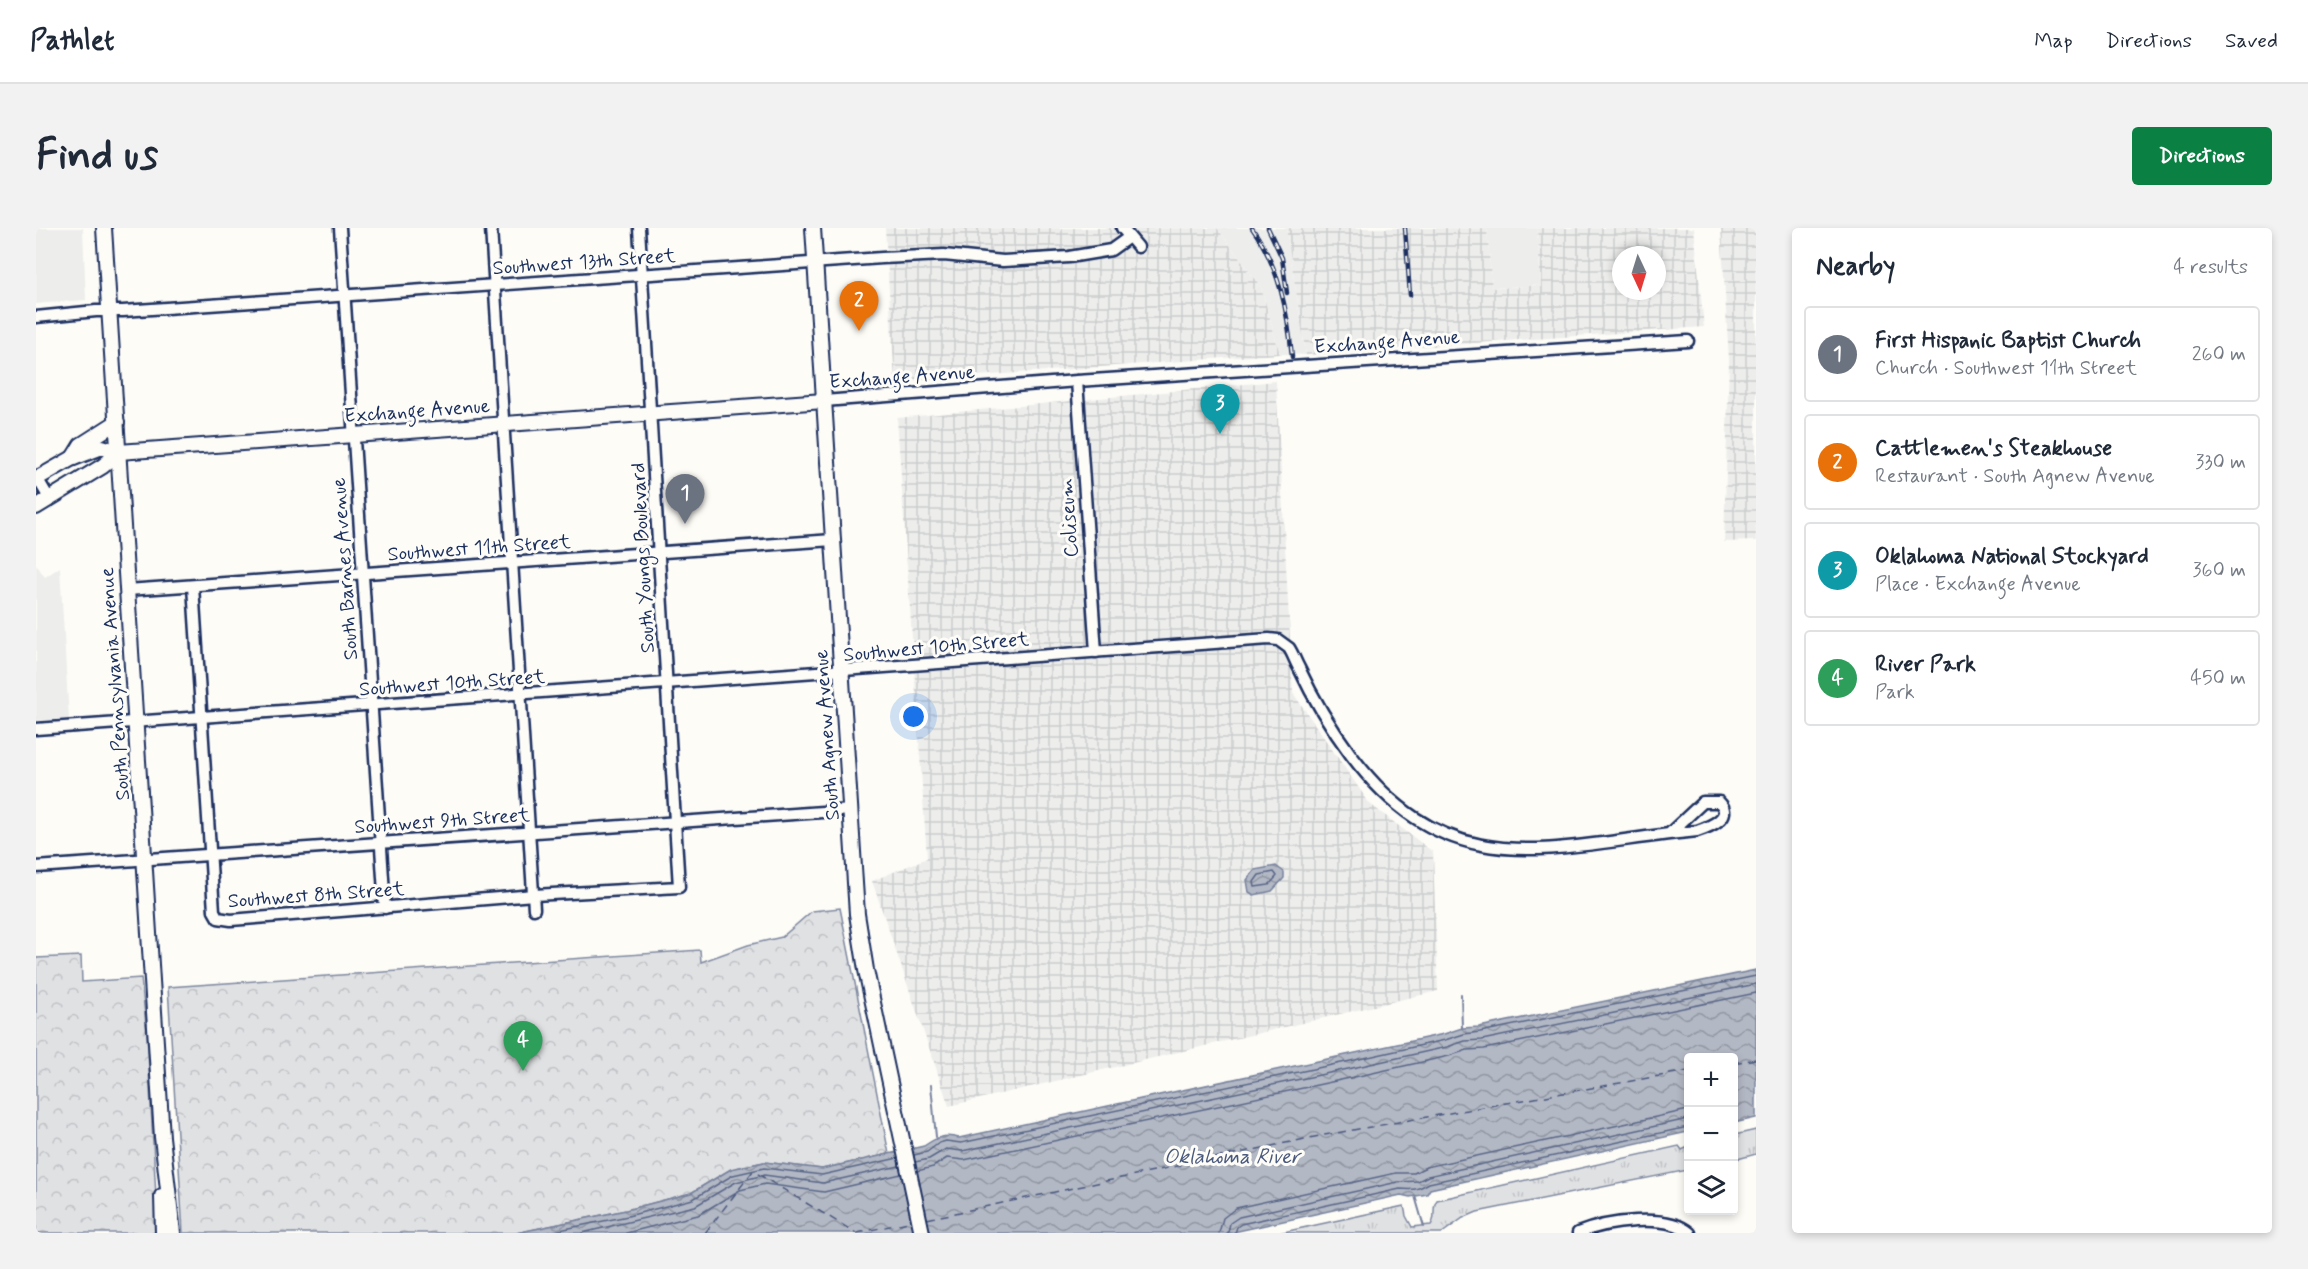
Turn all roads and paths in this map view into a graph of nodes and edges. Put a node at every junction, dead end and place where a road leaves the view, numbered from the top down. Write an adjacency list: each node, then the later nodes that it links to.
1 (104, 228): 12 (main road, South Pennsylvania Avenue)
2 (340, 228): 11 (street, South Barnes Avenue)
3 (490, 228): 10 (street)
4 (639, 228): 9 (street, South Youngs Boulevard)
5 (813, 228): 8 (main road, South Agnew Avenue)
6 (1125, 232): 7 (street); 8 (street, Southwest 13th Street)
7 (1138, 248)
8 (816, 262): 9 (street, Southwest 13th Street); 16 (main road, South Agnew Avenue)
9 (642, 274): 10 (street, Southwest 13th Street); 17 (street, South Youngs Boulevard)
10 (494, 285): 11 (street, Southwest 13th Street); 19 (street)
11 (345, 296): 12 (street, Southwest 13th Street); 20 (street, South Barnes Avenue)
12 (110, 311): 13 (street, Southwest 13th Street); 18 (main road, South Pennsylvania Avenue)
13 (36, 317)
14 (1688, 341): 15 (street, Exchange Avenue)
15 (1077, 381): 16 (street, Exchange Avenue); 32 (street, Coliseum)
16 (824, 401): 17 (main road, Exchange Avenue); 26 (main road, South Agnew Avenue)
17 (651, 413): 19 (main road, Exchange Avenue); 27 (street, South Youngs Boulevard)
18 (117, 422): 21 (main road, South Pennsylvania Avenue); 22 (main road)
19 (503, 424): 20 (main road, Exchange Avenue); 28 (street)
20 (354, 434): 21 (main road, Exchange Avenue); 29 (street, South Barnes Avenue)
21 (119, 452): 22 (main road, Exchange Avenue); 24 (main road); 31 (main road, South Pennsylvania Avenue)
22 (71, 459): 23 (main road, Exchange Avenue)
23 (36, 478): 24 (street)
24 (49, 498): 25 (main road)
25 (36, 507)
26 (833, 540): 27 (street, Southwest 11th Street); 33 (main road, South Agnew Avenue)
27 (660, 552): 28 (street, Southwest 11th Street); 34 (street, South Youngs Boulevard)
28 (512, 563): 29 (street, Southwest 11th Street); 35 (street)
29 (363, 573): 30 (street, Southwest 11th Street); 36 (street, South Barnes Avenue)
30 (193, 586): 31 (street, Southwest 11th Street); 37 (street, Southwest 8th Street)
31 (127, 590): 38 (main road, South Pennsylvania Avenue)
32 (1096, 652): 33 (street, Southwest 10th Street); 43 (street, Southwest 10th Street)
33 (841, 672): 34 (street, Southwest 10th Street); 40 (main road, South Agnew Avenue)
34 (667, 684): 35 (street, Southwest 10th Street); 41 (street, South Youngs Boulevard)
35 (520, 695): 36 (street, Southwest 10th Street); 42 (street)
36 (371, 706): 37 (street, Southwest 10th Street); 44 (street, South Barnes Avenue)
37 (201, 718): 38 (street, Southwest 10th Street); 45 (street, Southwest 8th Street)
38 (136, 722): 39 (street, Southwest 10th Street); 46 (main road, South Pennsylvania Avenue)
39 (36, 729)
40 (851, 810): 41 (street, Southwest 9th Street); 55 (main road, South Agnew Avenue)
41 (676, 821): 42 (street, Southwest 9th Street); 48 (street, South Youngs Boulevard)
42 (528, 833): 44 (street, Southwest 9th Street); 49 (street)
43 (1670, 833): 43 (street, Southwest 10th Street)
44 (379, 843): 45 (street, Southwest 9th Street); 50 (street, South Barnes Avenue)
45 (211, 855): 46 (street, Southwest 9th Street); 50 (street, Southwest 8th Street)
46 (145, 860): 47 (street, Southwest 9th Street); 52 (main road, South Pennsylvania Avenue)
47 (36, 867)
48 (680, 887): 49 (street, Southwest 8th Street)
49 (534, 895): 50 (street, Southwest 8th Street); 51 (street)
50 (385, 908)
51 (534, 909)
52 (162, 1137): 53 (main road, South Pennsylvania Avenue); 54 (main road, South Pennsylvania Avenue)
53 (163, 1233)
54 (173, 1233)
55 (922, 1233)
56 (1578, 1233): 57 (street)
57 (1690, 1233)

